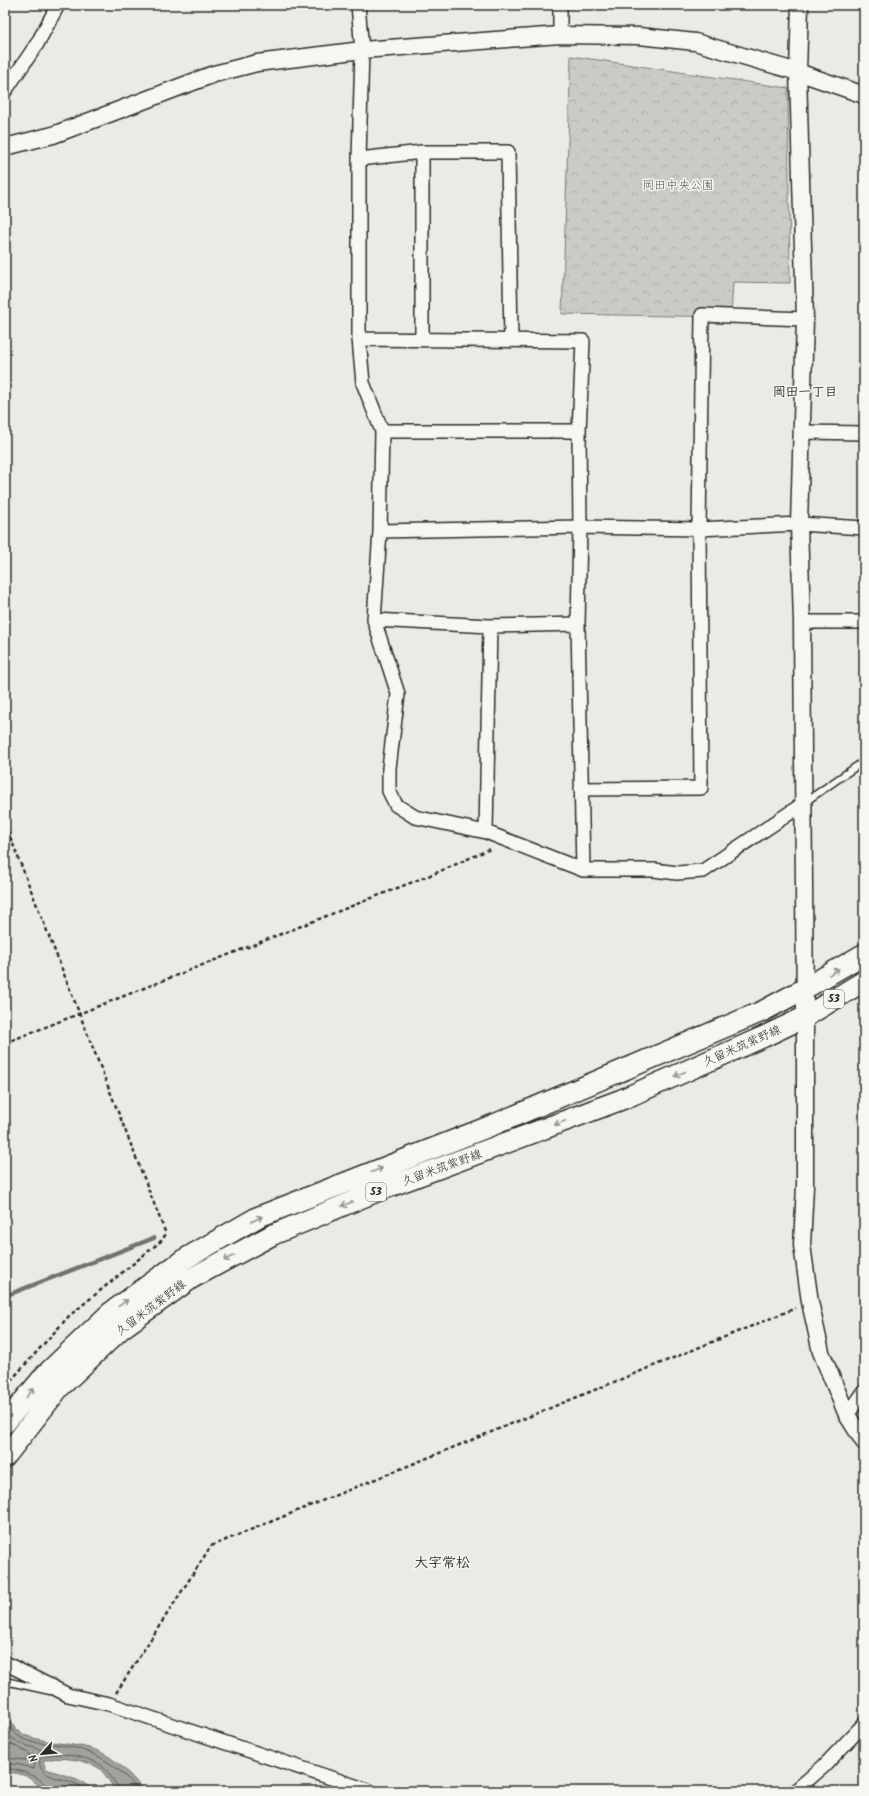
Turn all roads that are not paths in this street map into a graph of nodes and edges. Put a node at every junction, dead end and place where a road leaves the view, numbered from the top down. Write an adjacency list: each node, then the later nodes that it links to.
1 (58, 5): 8 (street)
2 (358, 5): 6 (street)
3 (560, 5): 5 (street)
4 (800, 5): 7 (street)
5 (560, 35): 6 (street); 7 (street)
6 (362, 50): 10 (street); 12 (street)
7 (798, 72): 9 (street); 13 (street)
8 (5, 91)
9 (864, 95)
10 (5, 147)
11 (422, 152): 12 (street); 15 (street); 16 (street)
12 (359, 159): 14 (street)
13 (805, 319): 19 (street); 24 (street)
14 (359, 339): 15 (street); 17 (street)
15 (422, 340): 16 (street)
16 (511, 341): 18 (street)
17 (382, 431): 18 (street); 25 (street)
18 (579, 431): 22 (street)
19 (802, 432): 20 (street); 21 (street)
20 (864, 433)
21 (799, 524): 23 (street); 24 (street); 27 (street)
22 (580, 527): 24 (street); 25 (street); 29 (street)
23 (864, 528)
24 (699, 529): 32 (street)
25 (380, 531): 26 (street)
26 (374, 620): 30 (street); 34 (street)
27 (802, 622): 28 (street); 33 (street)
28 (864, 622)
29 (578, 624): 30 (street); 32 (street)
30 (490, 626): 34 (street)
31 (864, 761): 33 (lane)
32 (581, 789): 35 (street)
33 (803, 804): 35 (street); 38 (street)
34 (486, 832): 35 (street)
35 (583, 870)
36 (864, 954): 38 (main road, 久留米筑紫野線 / 53, one-way to 36)
37 (864, 981): 39 (main road, 久留米筑紫野線 / 53)
38 (804, 989): 39 (street); 42 (main road, 久留米筑紫野線 / 53, one-way to 38)
39 (805, 1017): 41 (street); 44 (main road, 久留米筑紫野線 / 53, one-way to 44)
40 (864, 1392): 41 (street)
41 (847, 1415): 43 (street)
42 (5, 1423)
43 (864, 1442)
44 (5, 1457)
45 (5, 1663): 47 (street)
46 (5, 1681): 47 (lane)
47 (68, 1695): 49 (street)
48 (864, 1724): 50 (street)
49 (370, 1791)
50 (795, 1791)

